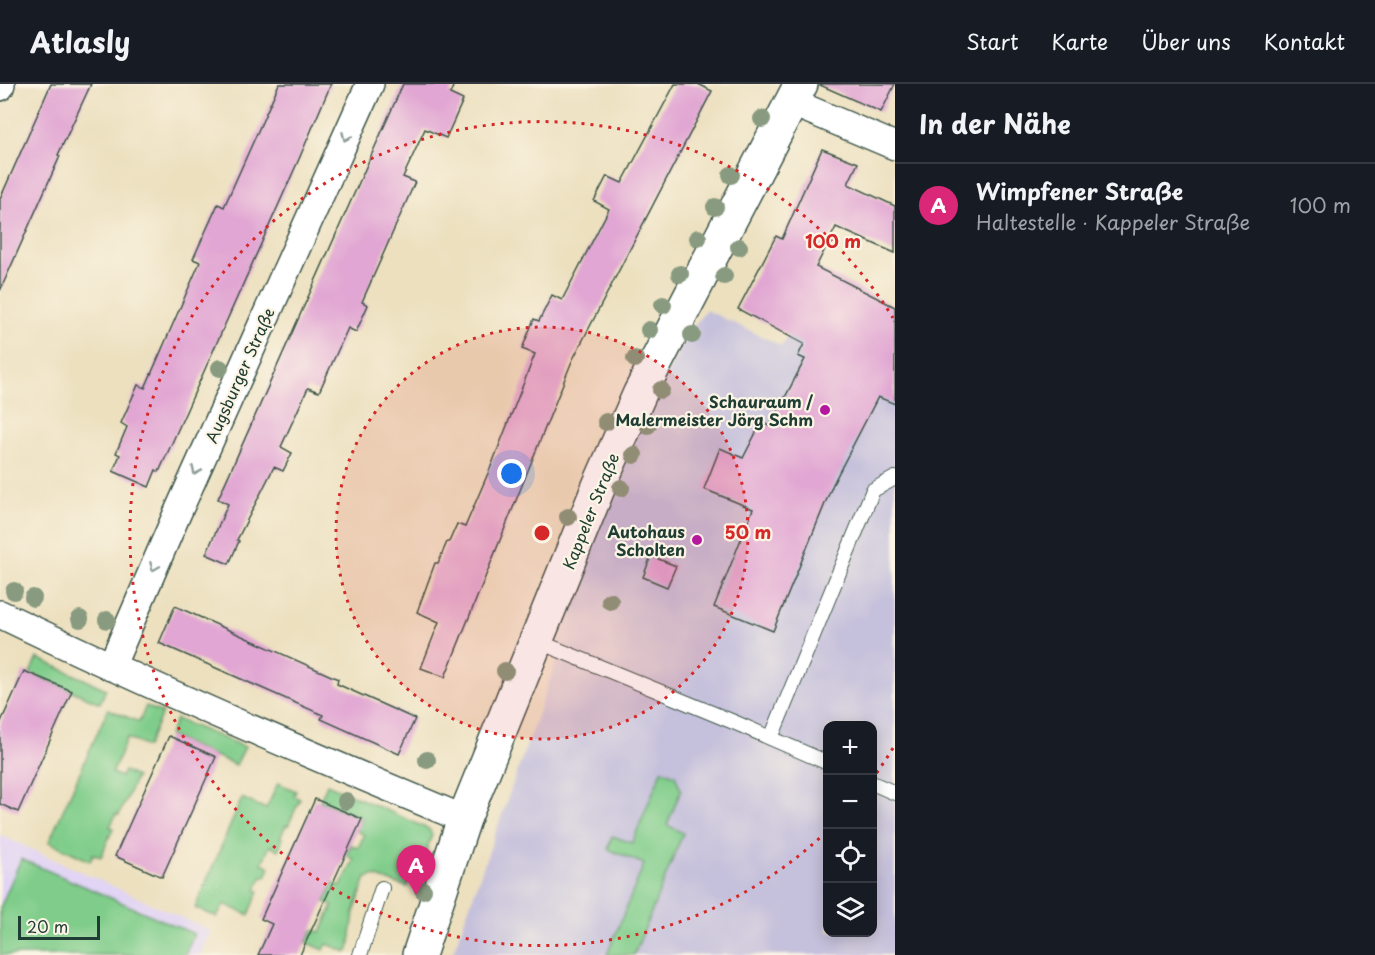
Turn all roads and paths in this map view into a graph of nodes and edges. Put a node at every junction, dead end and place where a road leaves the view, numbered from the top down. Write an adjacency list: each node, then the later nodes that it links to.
1 (370, 84): 7 (street, Augsburger Straße, one-way to 7)
2 (796, 93): 3 (street); 6 (street, Kappeler Straße)
3 (895, 146)
4 (895, 478): 8 (lane)
5 (0, 614): 7 (street)
6 (537, 641): 8 (lane); 12 (street, Kappeler Straße)
7 (111, 667): 12 (street)
8 (771, 738): 9 (lane)
9 (823, 761)
10 (877, 785): 11 (lane)
11 (895, 793)
12 (464, 819): 15 (street, Kappeler Straße)
13 (382, 888): 14 (lane)
14 (360, 955)
15 (418, 955)

